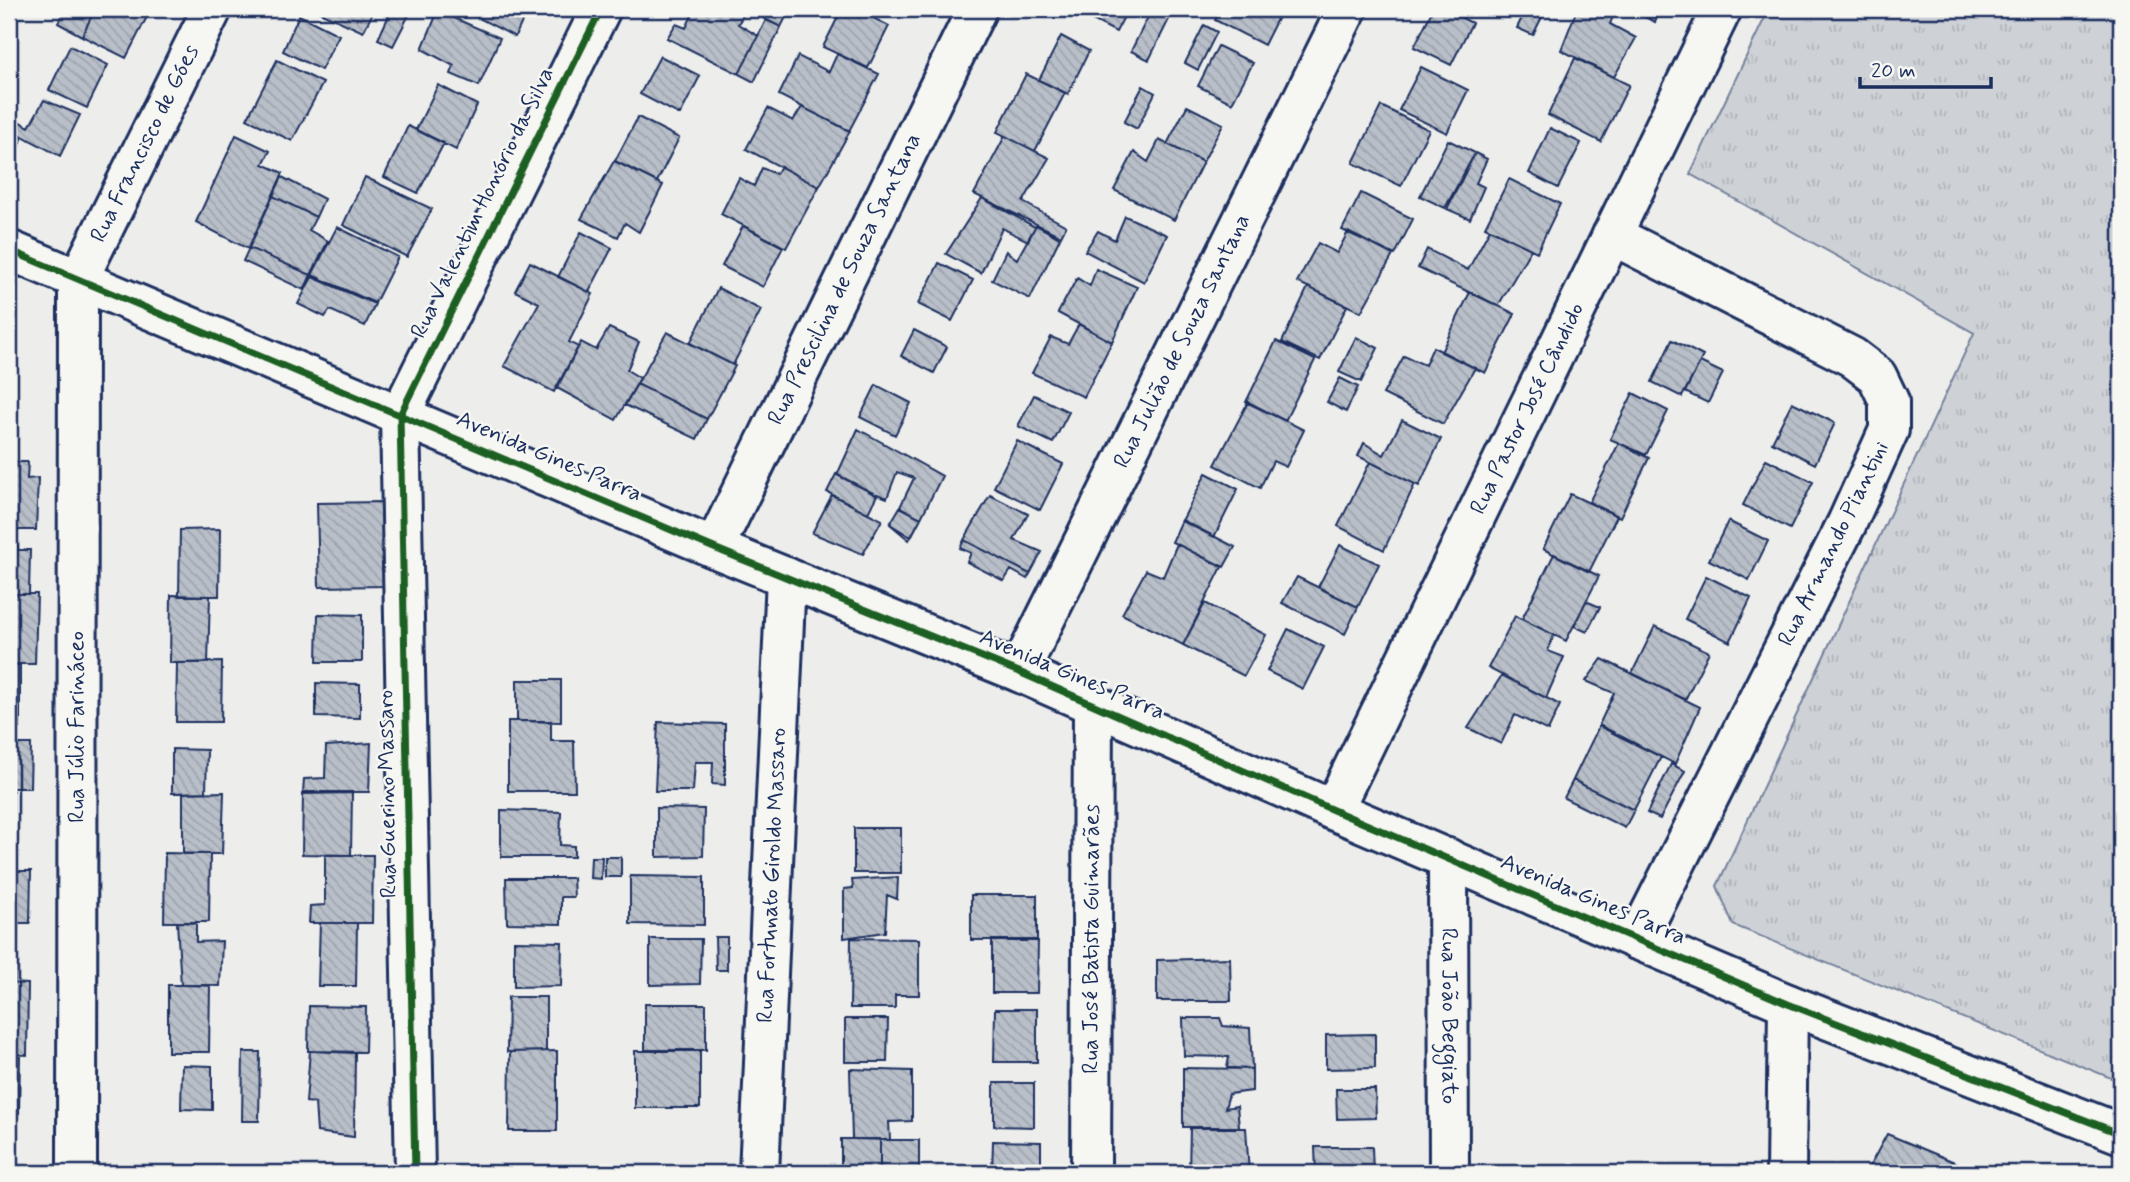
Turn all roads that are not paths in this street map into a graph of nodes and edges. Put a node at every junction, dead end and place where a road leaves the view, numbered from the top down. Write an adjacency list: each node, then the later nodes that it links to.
1 (212, 9): 8 (street, Rua Francisco de Góes)
2 (601, 9): 9 (street, Rua Valentim Honório da Silva)
3 (977, 9): 10 (street, Rua Prescilina de Souza Santana)
4 (1347, 9): 12 (street, Rua Julião de Souza Santana)
5 (1722, 9): 6 (street, Rua Pastor José Cândido)
6 (1612, 235): 14 (street, Rua Pastor José Cândido); 16 (street, Rua Armando Piantini)
7 (9, 250): 8 (street, Avenida Gines Parra)
8 (78, 280): 9 (street, Avenida Gines Parra); 19 (street, Rua Júlio Farináceo)
9 (400, 415): 10 (street, Avenida Gines Parra); 20 (street, Rua Guerino Massaro)
10 (714, 548): 11 (street, Avenida Gines Parra)
11 (786, 577): 12 (street, Avenida Gines Parra); 21 (street, Rua Fortunato Giroldo Massaro)
12 (1019, 672): 13 (street, Avenida Gines Parra)
13 (1093, 705): 14 (street, Avenida Gines Parra); 22 (street, Rua José Batista Guimarães)
14 (1333, 810): 15 (street, Avenida Gines Parra)
15 (1448, 858): 16 (street, Avenida Gines Parra); 23 (street, Rua João Beggiato)
16 (1637, 940): 17 (street, Avenida Gines Parra)
17 (1788, 1004): 18 (street, Avenida Gines Parra); 24 (street)
18 (2121, 1134)
19 (77, 1173)
20 (415, 1173)
21 (759, 1173)
22 (1091, 1173)
23 (1450, 1173)
24 (1786, 1173)

